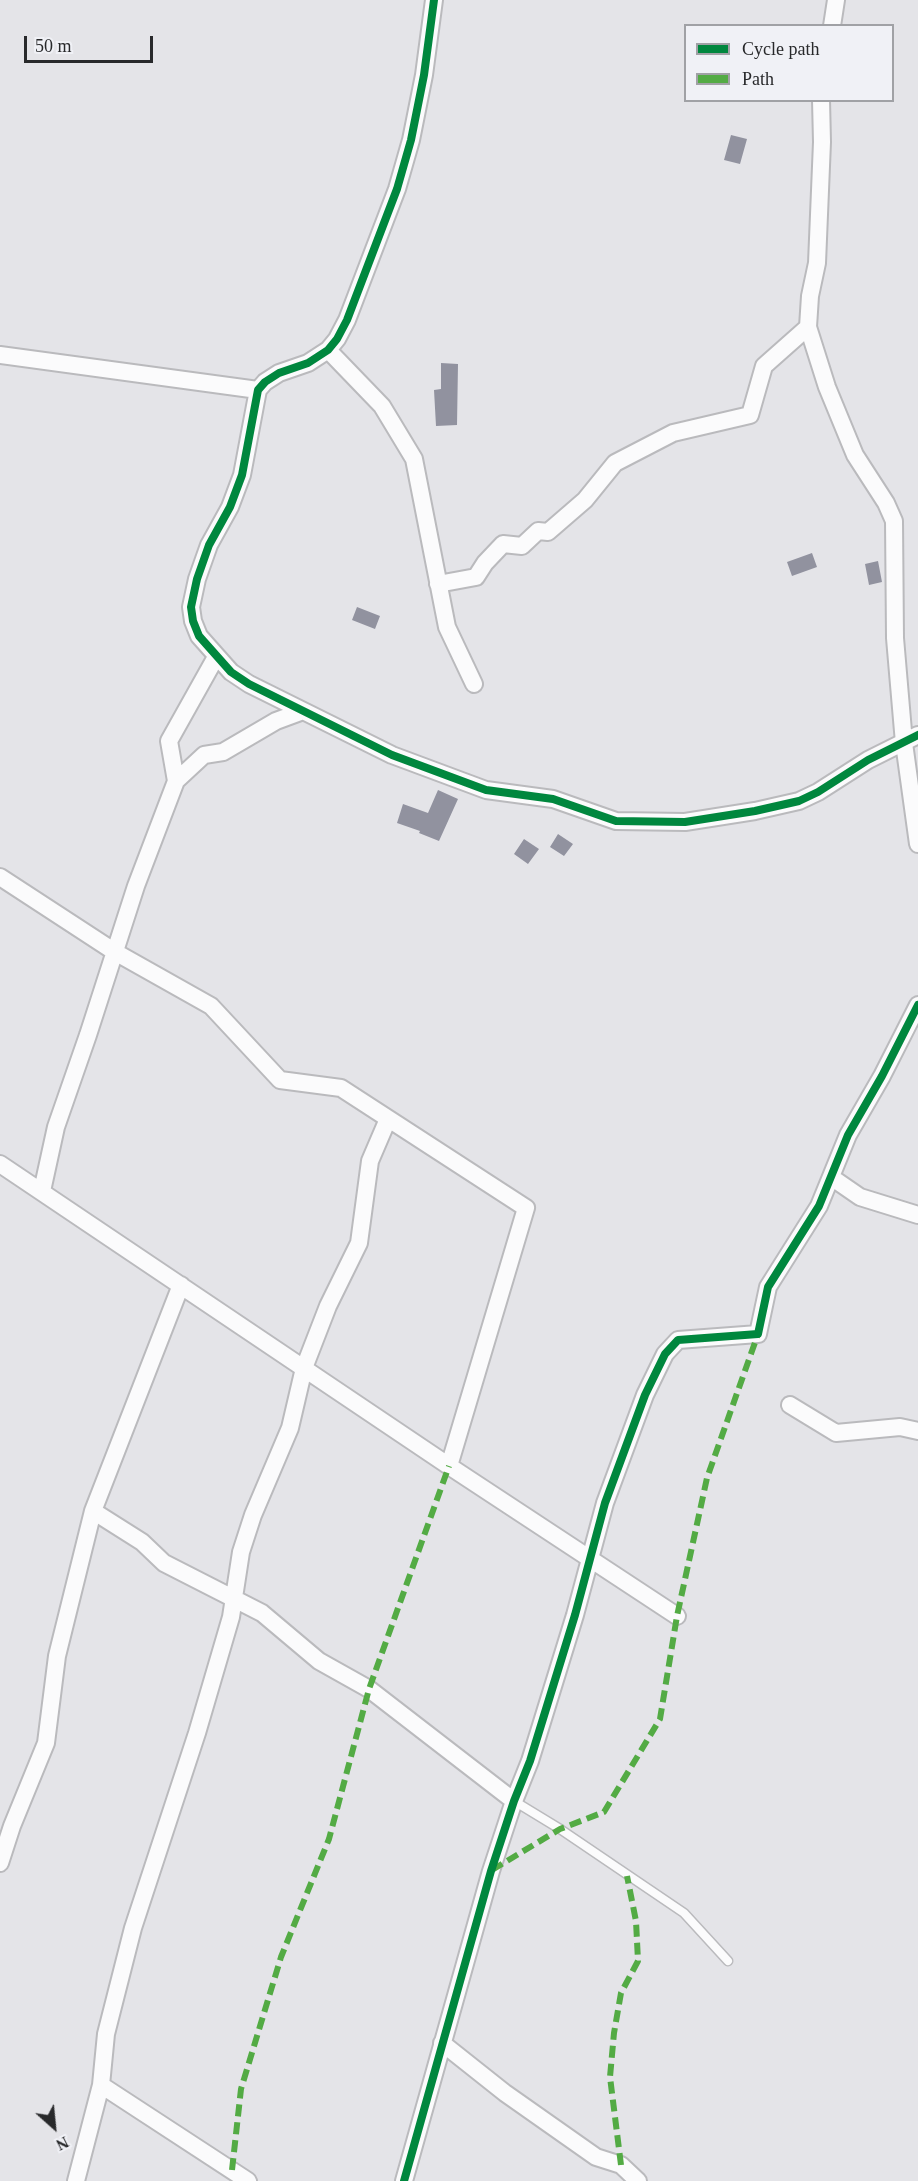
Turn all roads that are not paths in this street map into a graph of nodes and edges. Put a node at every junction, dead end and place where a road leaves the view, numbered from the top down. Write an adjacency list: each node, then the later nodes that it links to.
1 (434, 0): 6 (street)
2 (836, 0): 3 (street)
3 (832, 24)
4 (820, 102): 5 (street)
5 (808, 327): 9 (street); 13 (street)
6 (328, 350): 8 (street); 9 (street)
7 (0, 356): 8 (street)
8 (258, 390): 10 (street)
9 (438, 584): 11 (street)
10 (216, 657): 12 (street); 14 (street)
11 (474, 684)
12 (303, 711): 13 (street); 14 (street)
13 (911, 739): 15 (street)
14 (176, 781): 17 (street)
15 (918, 844)
16 (0, 877): 17 (street)
17 (116, 952): 19 (street); 22 (street)
18 (918, 1005): 21 (street)
19 (388, 1119): 25 (street); 28 (street)
20 (0, 1164): 22 (street)
21 (831, 1176): 23 (street); 30 (street)
22 (42, 1191): 24 (street)
23 (918, 1215)
24 (181, 1285): 25 (street); 29 (street)
25 (304, 1368): 28 (street); 31 (street)
26 (790, 1405): 27 (street)
27 (918, 1431)
28 (449, 1466): 30 (street)
29 (93, 1511): 31 (street); 34 (street)
30 (591, 1558): 32 (street); 33 (street)
31 (234, 1600): 33 (street); 38 (street)
32 (677, 1616)
33 (514, 1801): 36 (lane); 37 (street)
34 (6, 1823): 35 (street)
35 (0, 1863)
36 (728, 1961)
37 (442, 2043): 41 (street); 42 (street)
38 (101, 2085): 39 (street); 40 (street)
39 (76, 2181)
40 (248, 2181)
41 (404, 2181)
42 (638, 2181)

